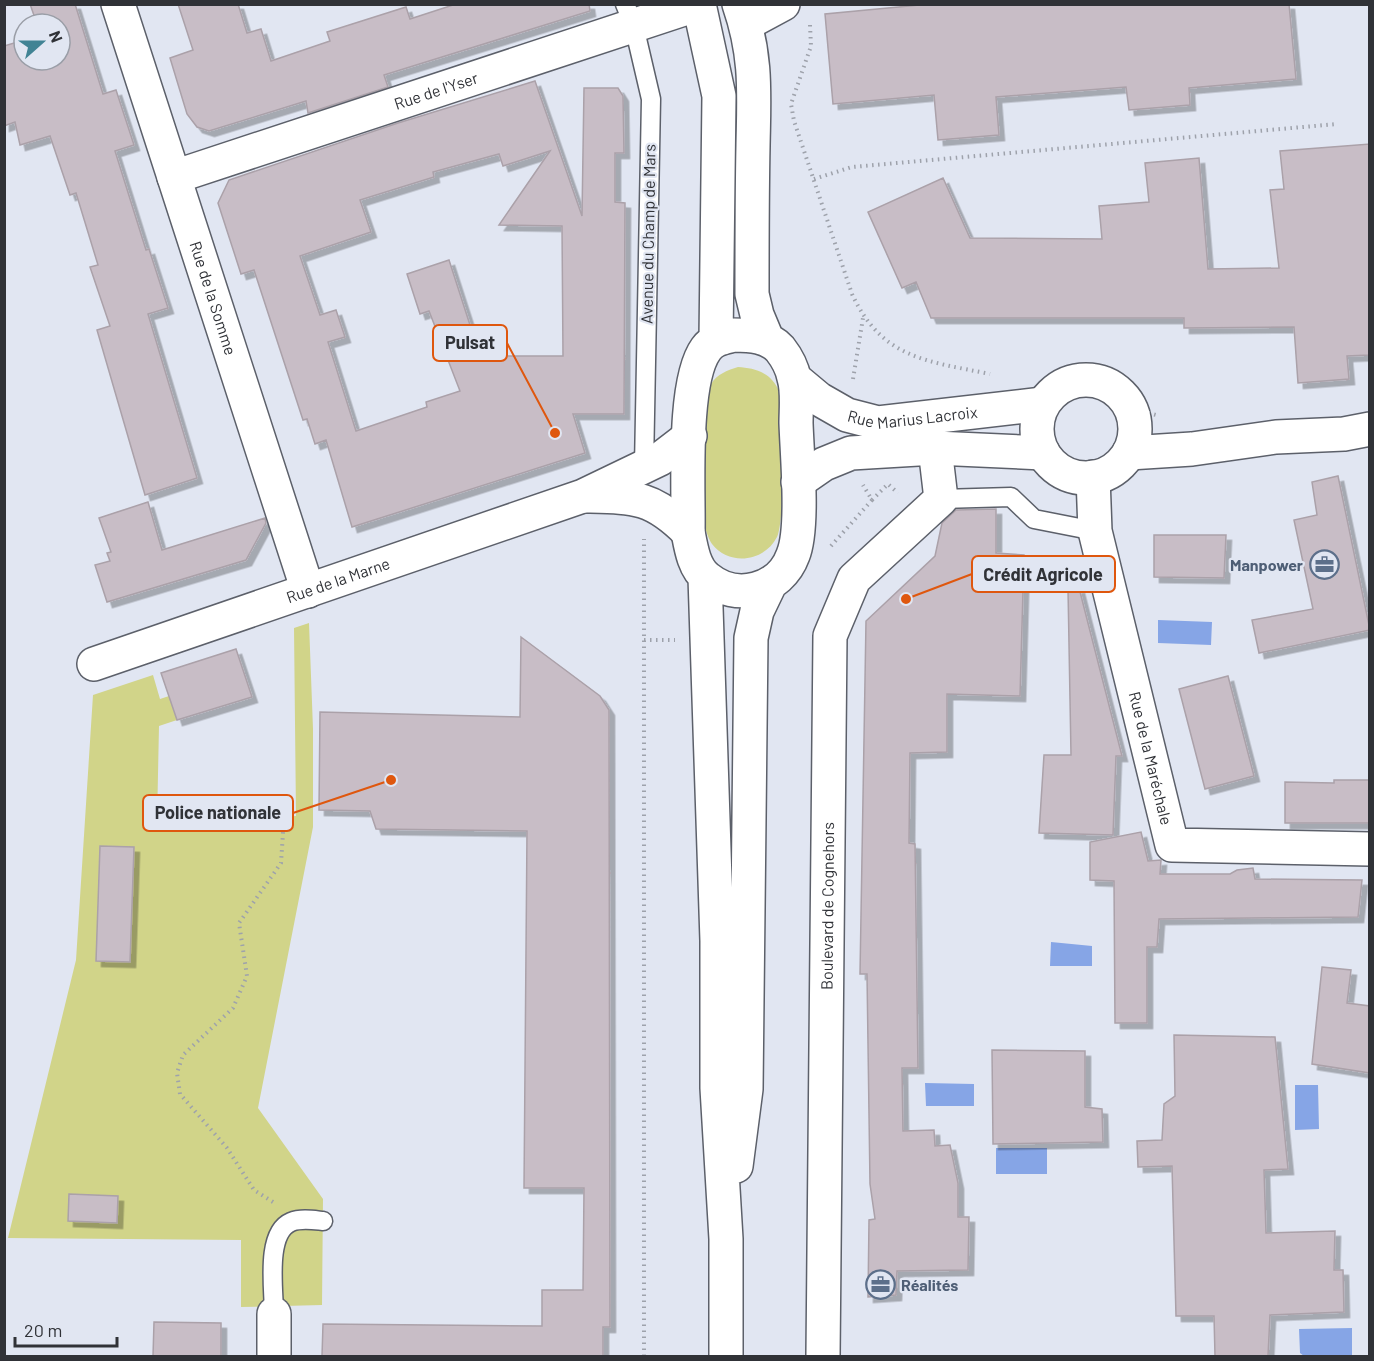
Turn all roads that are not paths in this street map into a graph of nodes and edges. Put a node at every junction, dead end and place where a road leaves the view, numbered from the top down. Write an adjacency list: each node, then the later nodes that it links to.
1 (118, 4): 6 (main road, Rue de la Somme)
2 (699, 4): 5 (main road, Rue de l'Yser); 8 (main road)
3 (796, 13): 4 (main road)
4 (742, 14): 7 (main road)
5 (629, 15): 6 (main road, Rue de l'Yser); 16 (lane, Avenue du Champ de Mars)
6 (174, 177): 25 (main road, Rue de la Somme)
7 (767, 339): 8 (main road); 9 (main road)
8 (716, 340): 12 (main road)
9 (795, 380): 10 (main road, Rue Marius Lacroix); 18 (main road)
10 (1043, 404): 14 (main road); 15 (main road)
11 (1370, 429): 15 (main road)
12 (690, 436): 16 (main road, Rue de la Marne); 22 (main road)
13 (935, 448): 14 (main road); 18 (main road); 20 (main road)
14 (1043, 453): 17 (main road)
15 (1129, 453): 17 (main road)
16 (644, 467): 19 (main road, Rue de la Marne)
17 (1093, 477): 21 (main road, Rue de la Maréchale)
18 (798, 482): 24 (main road)
19 (583, 496): 22 (main road, Rue de la Marne); 25 (main road, Rue de la Marne)
20 (941, 499): 21 (lane); 33 (main road, Boulevard de Cognehors)
21 (1095, 531): 27 (main road, Rue de la Maréchale)
22 (688, 532): 23 (main road)
23 (705, 577): 24 (main road); 29 (main road)
24 (769, 586): 29 (main road)
25 (308, 591): 26 (main road, Rue de la Marne)
26 (94, 664)
27 (1370, 849)
28 (323, 1221): 30 (lane)
29 (726, 1239): 32 (main road)
30 (274, 1314): 31 (main road)
31 (274, 1356)
32 (726, 1356)
33 (823, 1356)

